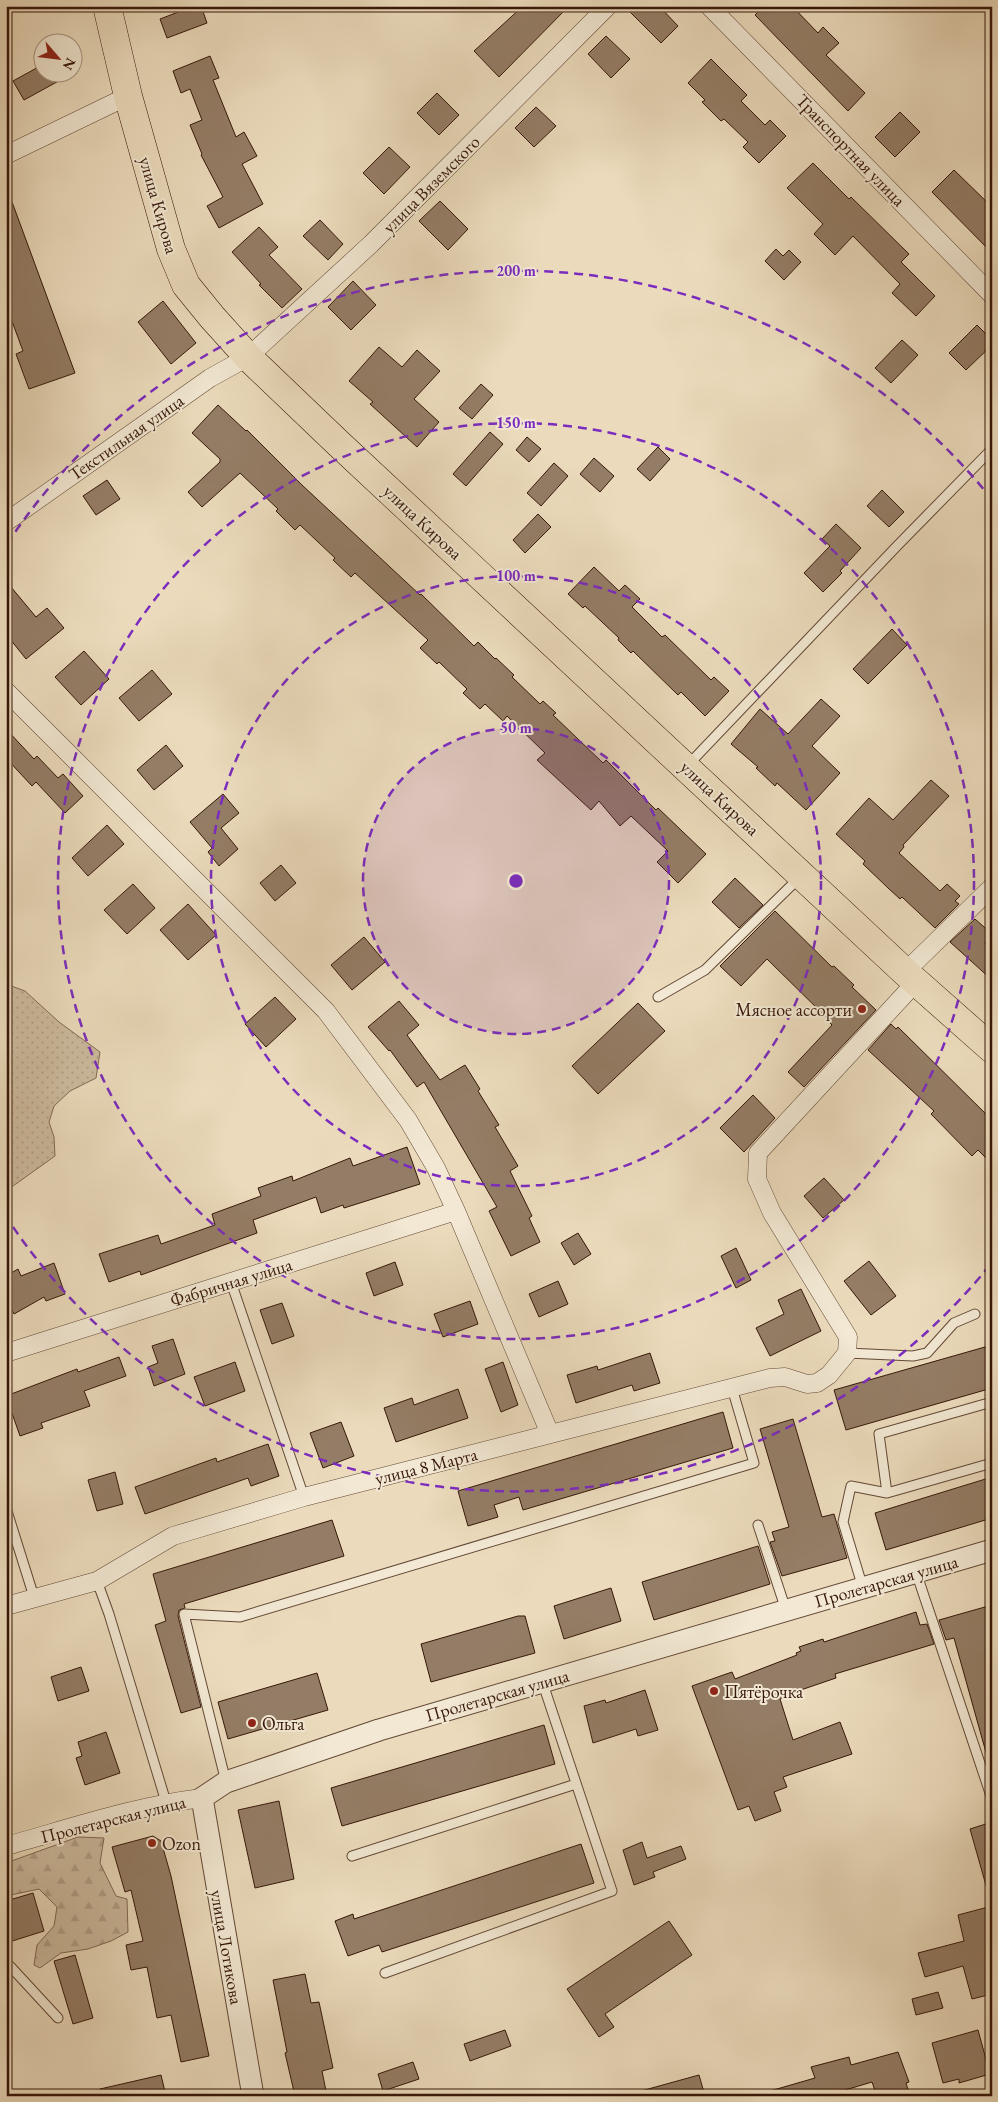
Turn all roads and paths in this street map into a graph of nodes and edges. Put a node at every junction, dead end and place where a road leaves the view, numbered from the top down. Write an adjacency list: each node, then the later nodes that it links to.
1 (107, 6): 4 (main road, улица Кирова)
2 (608, 6): 7 (street, улица Вяземского)
3 (709, 6): 6 (street, Транспортная улица)
4 (128, 96): 5 (street); 7 (main road, улица Кирова)
5 (6, 155)
6 (992, 295)
7 (248, 357): 9 (street, Текстильная улица); 11 (main road, улица Кирова)
8 (992, 449): 11 (lane)
9 (6, 522)
10 (6, 690): 17 (street)
11 (687, 767): 12 (main road, улица Кирова)
12 (802, 875): 14 (main road, улица Кирова); 15 (lane)
13 (992, 887): 14 (street)
14 (911, 977): 16 (main road, улица Кирова); 21 (street)
15 (658, 997)
16 (992, 1049)
17 (456, 1211): 18 (street, Фабричная улица); 24 (street)
18 (231, 1282): 20 (street, Фабричная улица); 27 (lane)
19 (976, 1314): 21 (lane)
20 (6, 1352)
21 (847, 1353): 22 (street, улица 8 Марта)
22 (732, 1388): 24 (street, улица 8 Марта); 38 (lane)
23 (992, 1402): 26 (lane)
24 (550, 1434): 27 (street, улица 8 Марта)
25 (992, 1463): 26 (lane)
26 (887, 1493): 33 (lane)
27 (304, 1497): 32 (street, улица 8 Марта)
28 (6, 1508): 34 (lane)
29 (758, 1525): 36 (lane)
30 (992, 1550): 31 (street, Пролетарская улица)
31 (916, 1572): 33 (street, Пролетарская улица); 41 (lane)
32 (97, 1582): 34 (street, улица 8 Марта); 42 (lane)
33 (863, 1588): 36 (street, Пролетарская улица)
34 (34, 1597): 35 (street, улица 8 Марта)
35 (6, 1606)
36 (786, 1611): 37 (street, Пролетарская улица)
37 (542, 1680): 38 (street, Пролетарская улица); 39 (lane)
38 (226, 1782): 40 (street, Пролетарская улица)
39 (576, 1784): 44 (lane); 46 (lane)
40 (202, 1798): 42 (street, Пролетарская улица); 48 (street, улица Лотикова)
41 (992, 1799)
42 (166, 1802): 43 (street, Пролетарская улица)
43 (6, 1846)
44 (352, 1856)
45 (6, 1966): 47 (lane)
46 (385, 1973)
47 (58, 2018)
48 (253, 2096)

